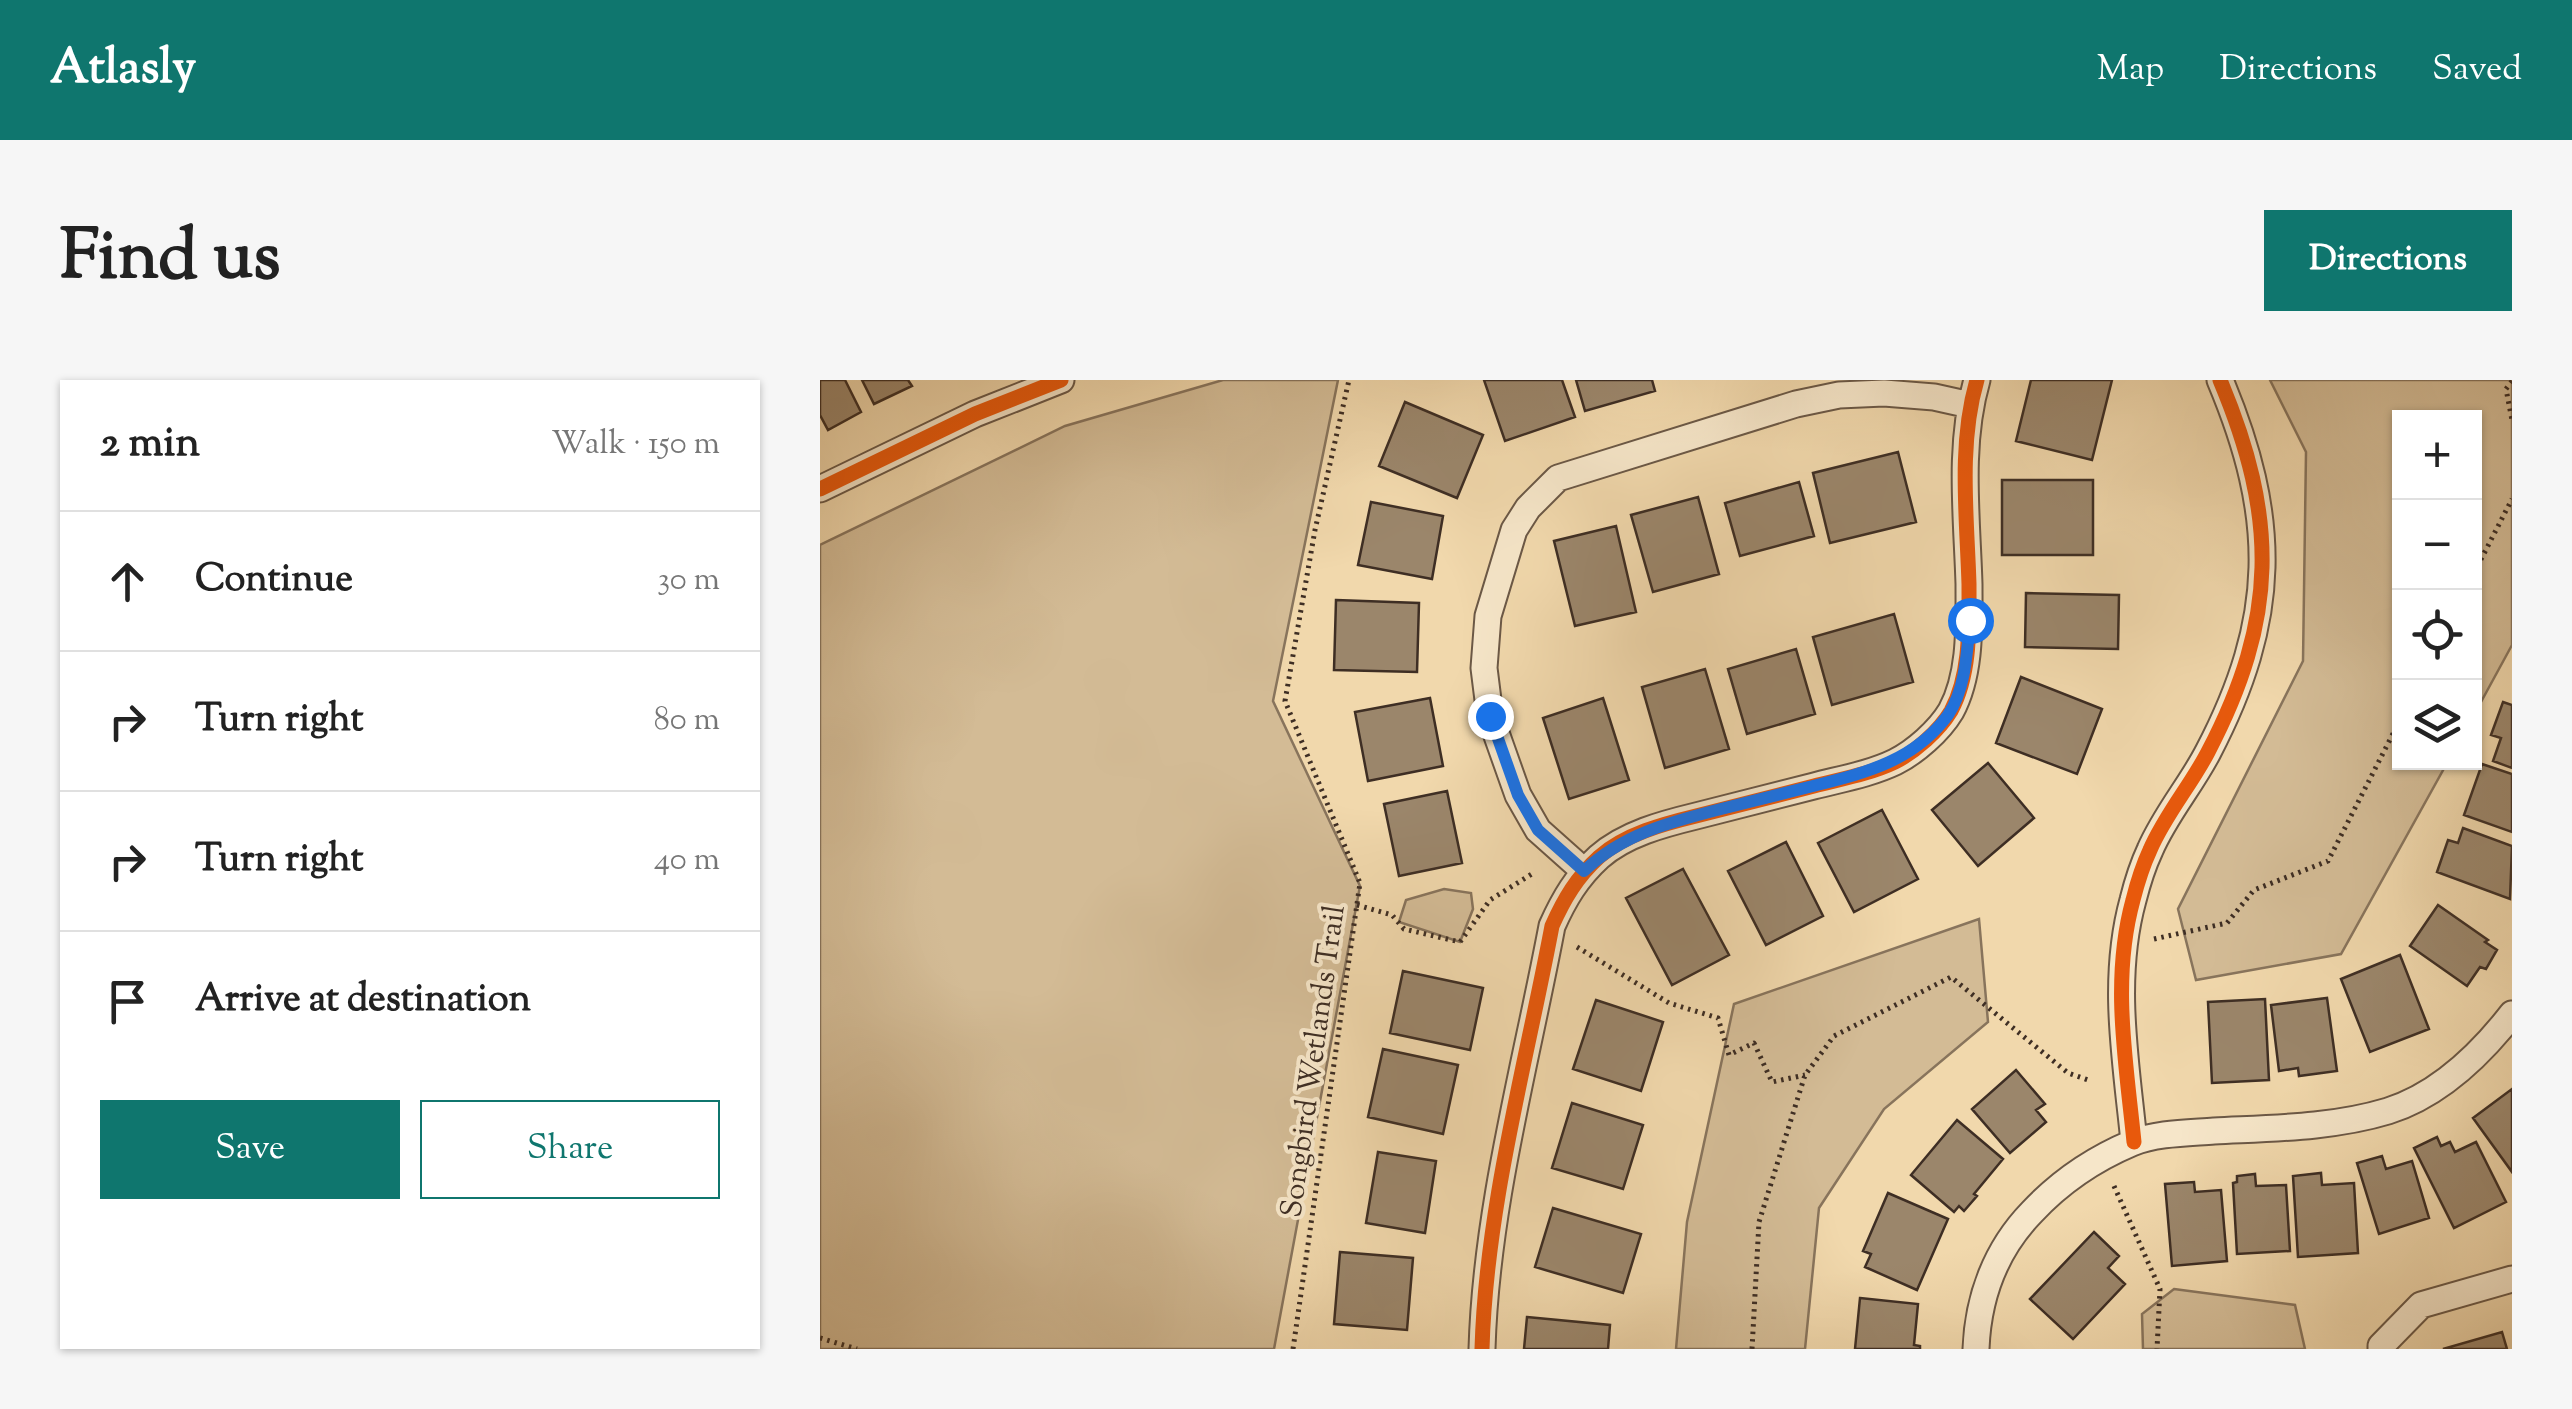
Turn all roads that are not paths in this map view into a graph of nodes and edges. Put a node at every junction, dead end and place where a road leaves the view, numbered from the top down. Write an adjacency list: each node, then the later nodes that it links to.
1 (1061, 380): 4 (street)
2 (2220, 380): 7 (street)
3 (1974, 392): 5 (street); 5 (street)
4 (820, 490)
5 (1584, 871): 9 (street)
6 (2512, 1014): 7 (street)
7 (2134, 1142): 10 (street)
8 (2512, 1279): 11 (street)
9 (1482, 1349)
10 (1976, 1349)
11 (2381, 1349)

